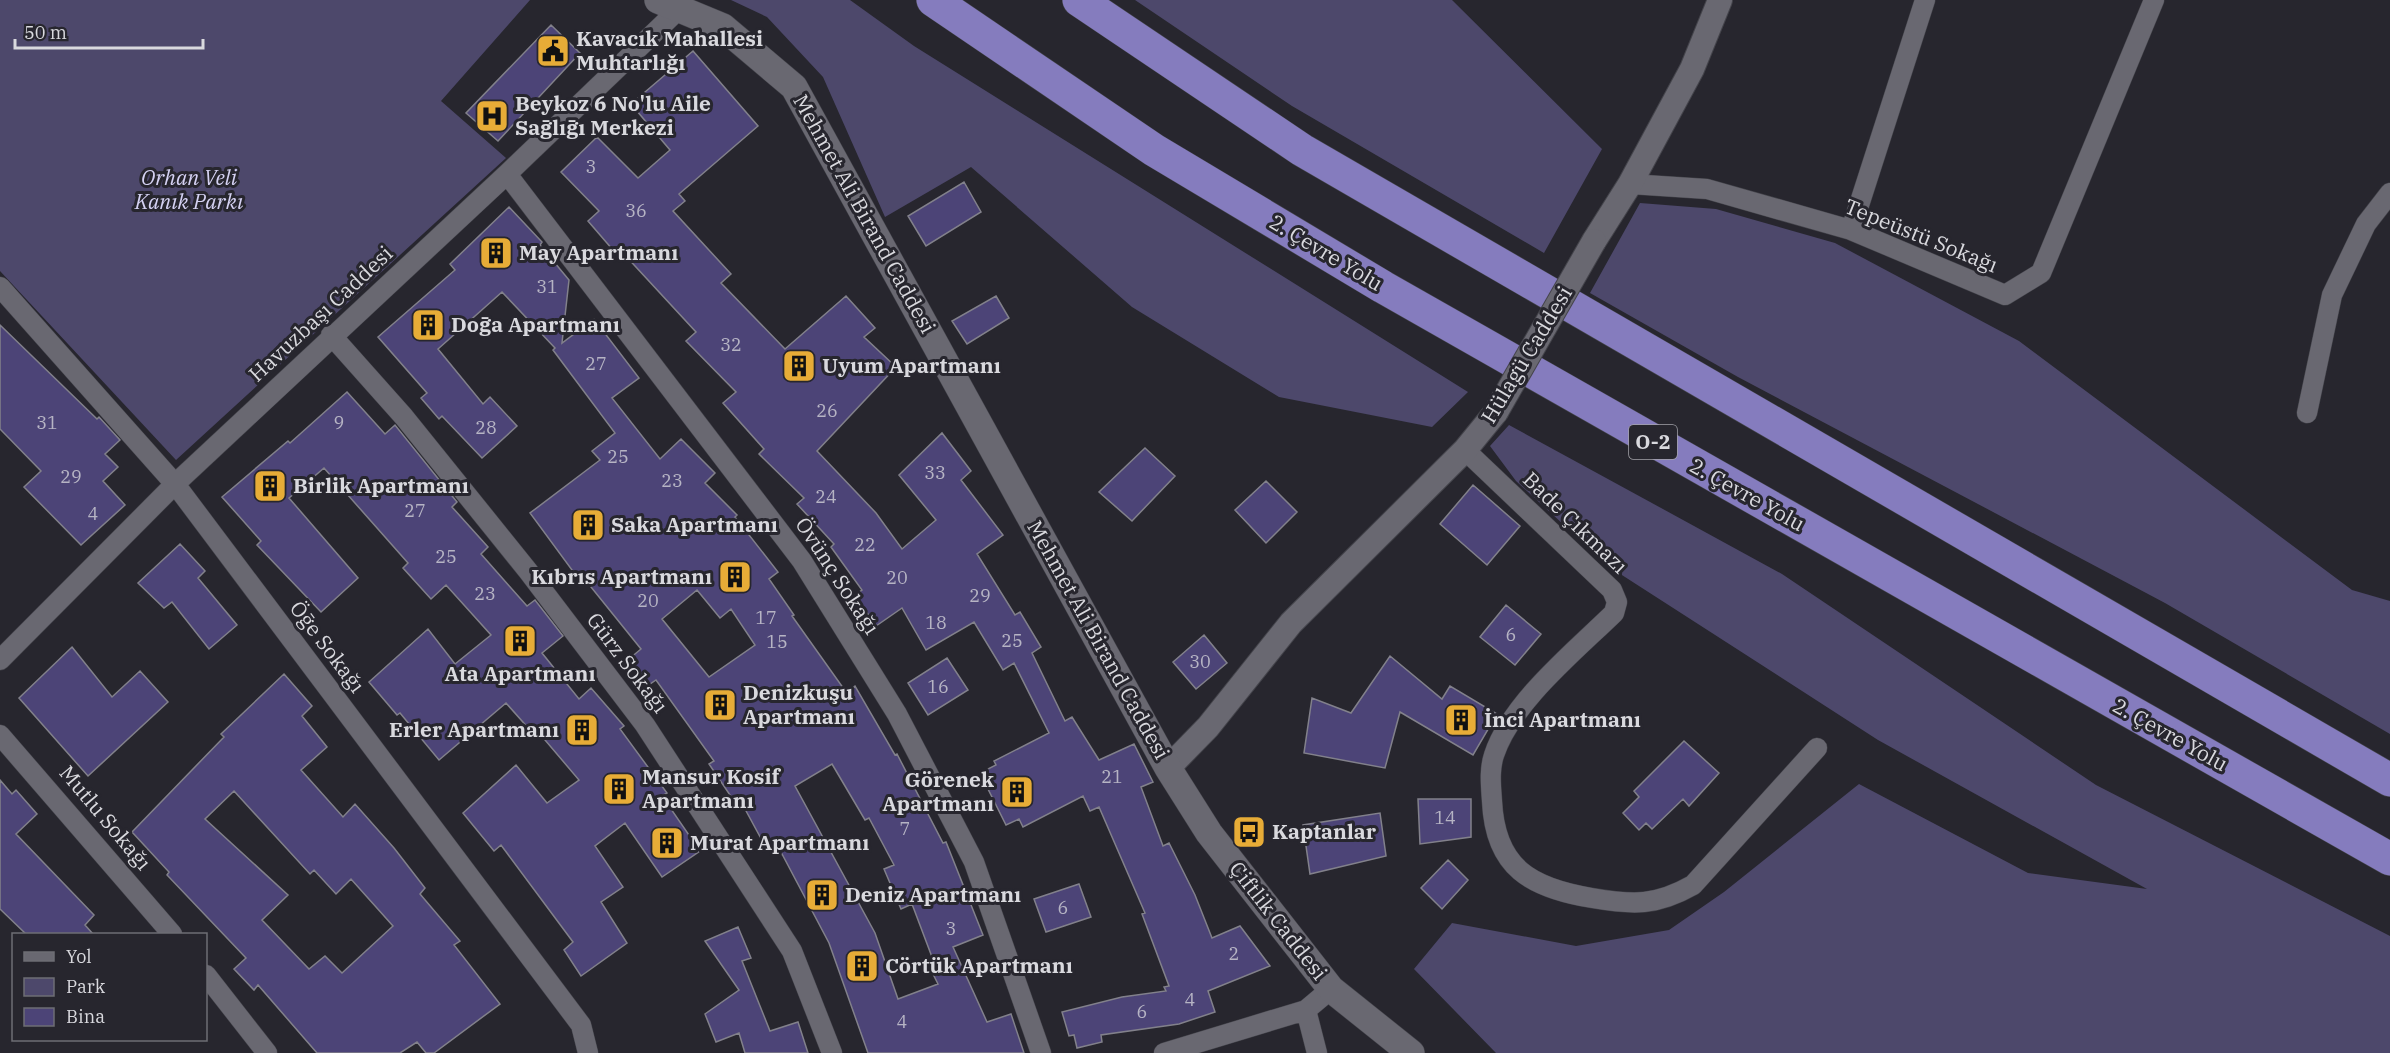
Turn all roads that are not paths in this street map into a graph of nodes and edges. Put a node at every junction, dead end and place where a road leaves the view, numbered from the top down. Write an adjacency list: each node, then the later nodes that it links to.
1 (933, 0): 21 (highway, 2. Çevre Yolu / O-2)
2 (1079, 0): 20 (highway)
3 (1720, 0): 8 (street, Hülagü Caddesi)
4 (1926, 0): 10 (street)
5 (2154, 0): 10 (street, Tepeüstü Sokağı)
6 (669, 5): 7 (street, Havuzbaşı Caddesi); 19 (main road, Mehmet Ali Birand Caddesi)
7 (507, 174): 12 (street, Havuzbaşı Caddesi); 29 (street, Övünç Sokağı)
8 (1630, 184): 10 (street, Tepeüstü Sokağı); 14 (street, Hülagü Caddesi, bridge)
9 (2390, 193): 13 (street)
10 (1851, 230)
11 (0, 287): 15 (street, Öḡe Sokağı)
12 (332, 335): 15 (street, Havuzbaşı Caddesi); 28 (street, Gürz Sokağı)
13 (2307, 413)
14 (1465, 450): 18 (street, Bade Çıkmazı); 19 (street, Hülagü Caddesi)
15 (175, 484): 16 (street, Havuzbaşı Caddesi); 27 (street, Öḡe Sokağı)
16 (0, 660)
17 (0, 735): 22 (street, Mutlu Sokağı)
18 (1816, 748)
19 (1168, 768): 24 (main road, Çiftlik Caddesi)
20 (2390, 780)
21 (2390, 859)
22 (171, 933)
23 (207, 976): 26 (street)
24 (1331, 989): 25 (street); 32 (main road, Çiftlik Caddesi)
25 (1306, 1010): 30 (street); 31 (street)
26 (267, 1053)
27 (588, 1053)
28 (832, 1053)
29 (1041, 1053)
30 (1164, 1053)
31 (1317, 1053)
32 (1411, 1053)

